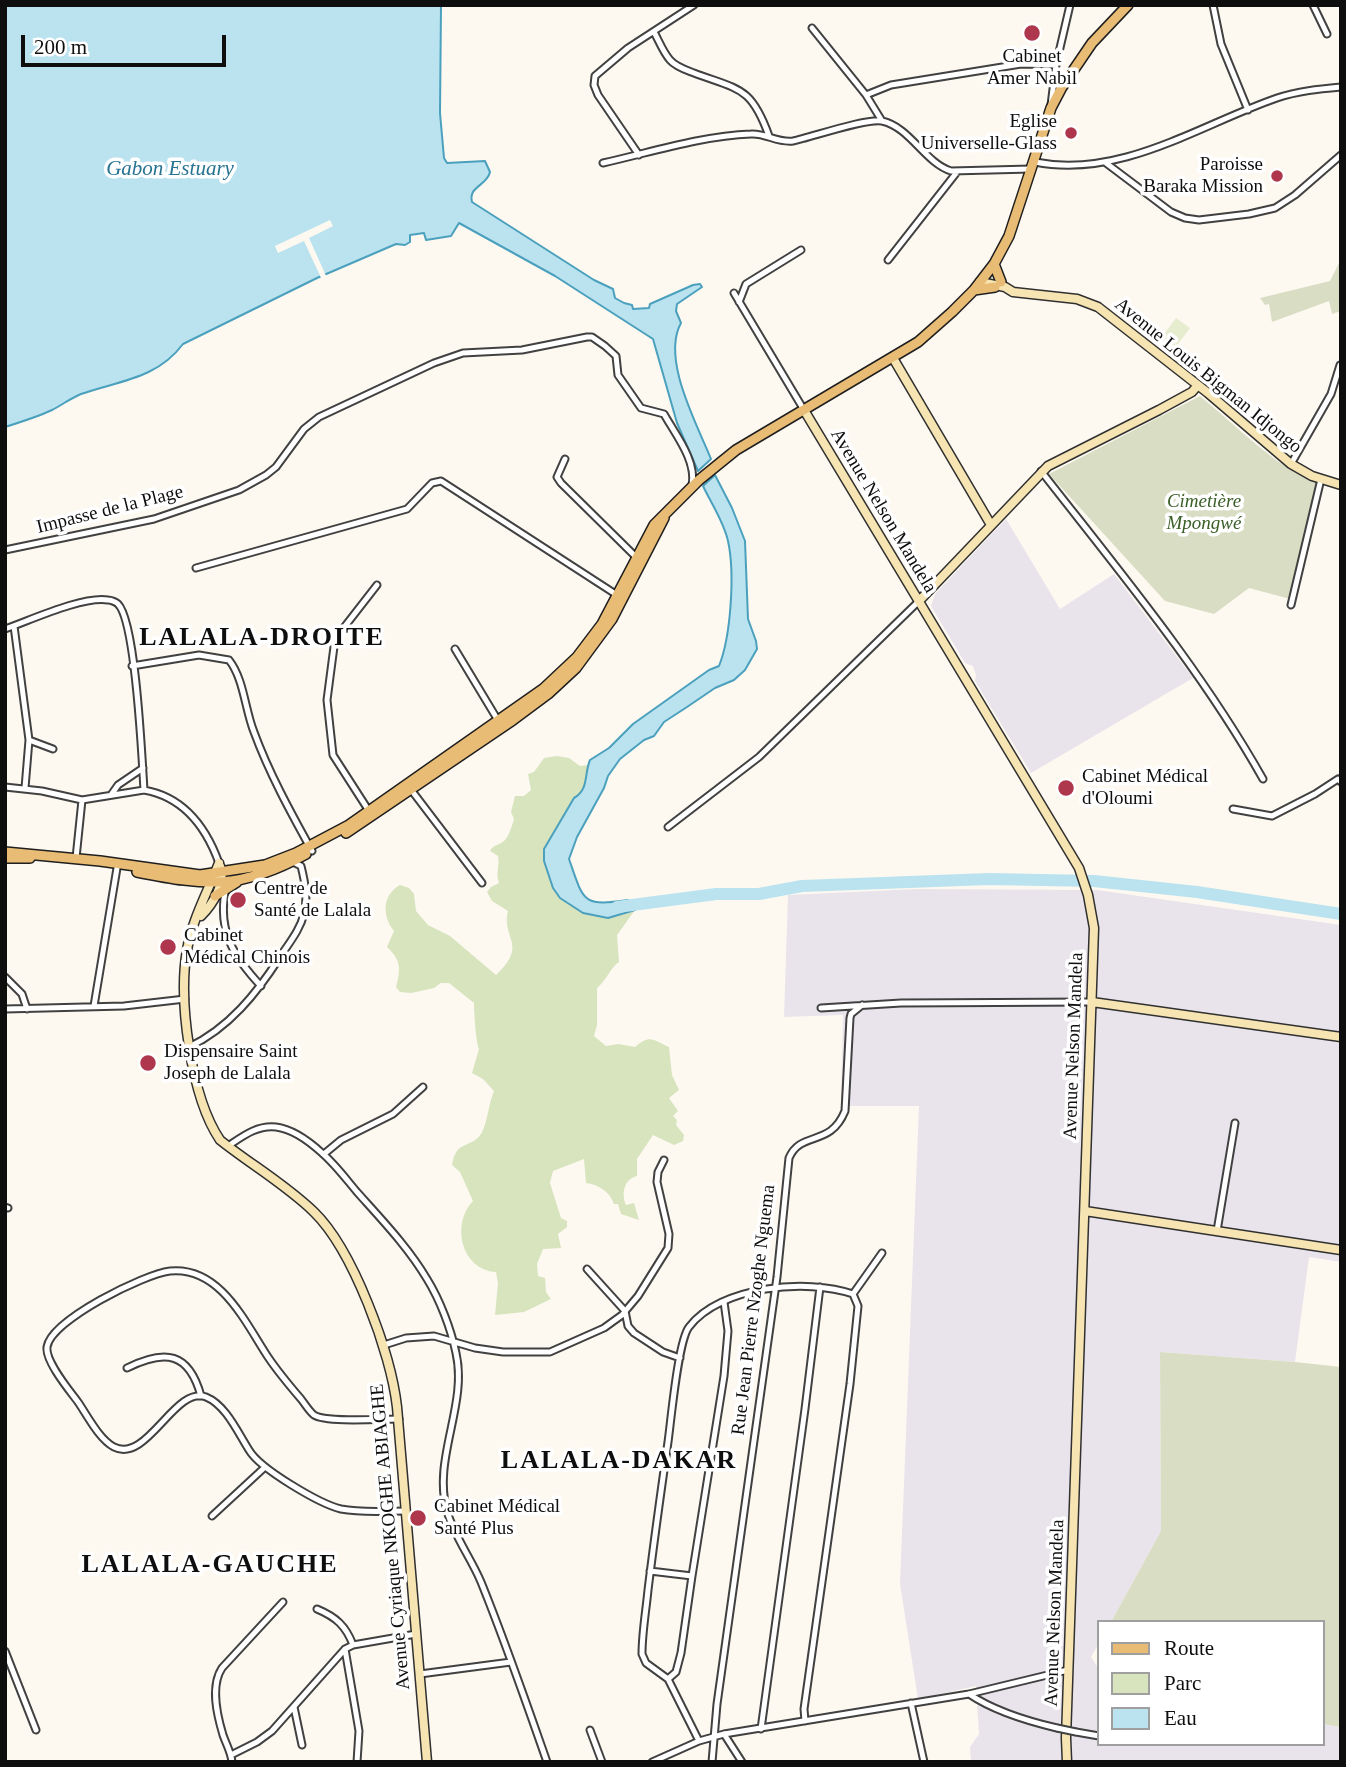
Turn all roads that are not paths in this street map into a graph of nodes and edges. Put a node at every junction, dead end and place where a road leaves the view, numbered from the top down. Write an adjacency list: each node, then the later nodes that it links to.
1 (694, 5): 7 (street)
2 (1070, 5): 9 (street)
3 (1128, 5): 12 (main road)
4 (1213, 5): 13 (street)
5 (1313, 5): 8 (street)
6 (812, 28): 11 (street)
7 (654, 32): 15 (street); 16 (street)
8 (1327, 34)
9 (1056, 65): 11 (street); 12 (street)
10 (1341, 87): 13 (street)
11 (866, 94): 14 (street)
12 (1051, 108): 20 (main road)
13 (1248, 110): 19 (street)
14 (882, 121): 15 (street); 21 (street)
15 (769, 136): 16 (street)
16 (639, 155): 18 (street)
17 (1341, 155): 19 (street)
18 (603, 163)
19 (1106, 163): 20 (street)
20 (1034, 165): 21 (street); 24 (main road)
21 (957, 172): 23 (street)
22 (801, 250): 28 (street)
23 (888, 260)
24 (994, 264): 25 (main road); 26 (main road)
25 (980, 282): 26 (main road); 26 (street); 29 (main road)
26 (998, 284): 31 (street, Avenue Louis Bigman Idjongo)
27 (734, 293): 28 (street)
28 (739, 302): 34 (street)
29 (893, 358): 34 (main road); 42 (street)
30 (1340, 365): 32 (street)
31 (1198, 385): 36 (street, Avenue Louis Bigman Idjongo); 37 (street)
32 (1331, 394): 33 (street); 36 (street)
33 (1341, 396)
34 (804, 410): 40 (main road); 48 (street, Avenue Nelson Mandela)
35 (565, 459): 44 (street)
36 (1291, 464): 38 (street, Avenue Louis Bigman Idjongo)
37 (1041, 471): 42 (street); 58 (street)
38 (1321, 479): 39 (street, Avenue Louis Bigman Idjongo); 49 (street)
39 (1341, 485)
40 (691, 488): 41 (main road); 43 (street, Impasse de la Plage)
41 (665, 516): 44 (main road); 61 (main road)
42 (991, 525): 48 (street)
43 (5, 550)
44 (636, 557): 47 (main road)
45 (196, 568): 47 (street)
46 (377, 585): 67 (street)
47 (617, 595): 54 (main road)
48 (919, 601): 68 (street); 84 (street, Avenue Nelson Mandela)
49 (1291, 605)
50 (14, 626): 51 (street); 53 (street); 55 (street)
51 (5, 629)
52 (455, 649): 54 (street)
53 (132, 666): 57 (street); 69 (street)
54 (499, 722): 61 (main road)
55 (29, 740): 56 (street); 62 (street)
56 (53, 749)
57 (143, 768): 63 (street); 64 (street)
58 (1263, 779)
59 (1340, 779): 66 (street)
60 (5, 787): 62 (street)
61 (409, 787): 67 (main road); 69 (main road); 78 (street)
62 (25, 788): 65 (street)
63 (144, 790): 64 (street); 74 (street)
64 (111, 796): 65 (street)
65 (82, 800): 72 (street)
66 (1233, 809)
67 (369, 811): 69 (main road)
68 (668, 827)
69 (311, 849): 73 (main road); 77 (main road)
70 (5, 852): 72 (main road)
71 (5, 858): 75 (main road)
72 (76, 858): 76 (main road)
73 (293, 862): 77 (main road); 82 (street)
74 (219, 863): 77 (street)
75 (117, 868): 76 (main road); 86 (street)
76 (153, 872): 77 (main road)
77 (218, 881): 79 (main road); 80 (street, Avenue Cyriaque NKOGHE ABIAGHE); 82 (street)
78 (482, 883)
79 (215, 896): 80 (street)
80 (196, 920): 83 (street, Avenue Cyriaque NKOGHE ABIAGHE)
81 (5, 976): 89 (street)
82 (261, 986): 91 (street)
83 (185, 999): 86 (street); 91 (street, Avenue Cyriaque NKOGHE ABIAGHE)
84 (1091, 1002): 85 (street); 90 (street); 97 (street, Avenue Nelson Mandela)
85 (862, 1005): 87 (street); 102 (street, Rue Jean Pierre Nzoghe Nguema)
86 (94, 1006): 89 (street)
87 (821, 1007)
88 (5, 1009): 89 (street)
89 (27, 1009)
90 (1341, 1037)
91 (189, 1047): 94 (street, Avenue Cyriaque NKOGHE ABIAGHE)
92 (423, 1087): 95 (street)
93 (1235, 1123): 98 (street)
94 (228, 1146): 95 (street); 108 (street, Avenue Cyriaque NKOGHE ABIAGHE)
95 (324, 1154): 107 (street)
96 (664, 1160): 106 (street)
97 (1085, 1210): 98 (street); 125 (street, Avenue Nelson Mandela)
98 (1217, 1231): 99 (street)
99 (1341, 1250)
100 (882, 1253): 104 (street)
101 (587, 1269): 106 (street)
102 (775, 1286): 103 (street); 105 (street); 136 (street, Rue Jean Pierre Nzoghe Nguema)
103 (820, 1287): 104 (street); 132 (street)
104 (853, 1294): 131 (street)
105 (724, 1302): 109 (street); 117 (street)
106 (625, 1311): 107 (street); 109 (street)
107 (453, 1340): 108 (street); 124 (street)
108 (384, 1345): 112 (street, Avenue Cyriaque NKOGHE ABIAGHE)
109 (680, 1357): 116 (street)
110 (127, 1368): 111 (street)
111 (201, 1395): 112 (street); 113 (street)
112 (398, 1419): 114 (street, Avenue Cyriaque NKOGHE ABIAGHE)
113 (264, 1468): 114 (street); 115 (street)
114 (405, 1511): 120 (street, Avenue Cyriaque NKOGHE ABIAGHE)
115 (212, 1516)
116 (650, 1571): 117 (street); 127 (street)
117 (692, 1576): 127 (street)
118 (283, 1602): 140 (street)
119 (317, 1609): 121 (street)
120 (416, 1634): 121 (street); 126 (street, Avenue Cyriaque NKOGHE ABIAGHE)
121 (353, 1645): 122 (street)
122 (345, 1649): 130 (street); 141 (street)
123 (5, 1651): 133 (street)
124 (511, 1662): 126 (street); 143 (street)
125 (1069, 1669): 128 (street); 149 (street, Avenue Nelson Mandela)
126 (420, 1674): 142 (street, Avenue Cyriaque NKOGHE ABIAGHE)
127 (668, 1679): 138 (street)
128 (969, 1694): 129 (street); 137 (street, bridge)
129 (911, 1703): 131 (street); 148 (street)
130 (294, 1707): 139 (street); 140 (street)
131 (805, 1721): 132 (street)
132 (761, 1729): 135 (street)
133 (36, 1730)
134 (590, 1730): 144 (street)
135 (724, 1734): 136 (street); 147 (street)
136 (714, 1736): 138 (street); 146 (street, Rue Jean Pierre Nzoghe Nguema)
137 (1098, 1736)
138 (699, 1741): 145 (street)
139 (302, 1745)
140 (232, 1758)
141 (357, 1762)
142 (427, 1762)
143 (547, 1762)
144 (602, 1762)
145 (652, 1762)
146 (712, 1762)
147 (742, 1762)
148 (924, 1762)
149 (1067, 1762)

